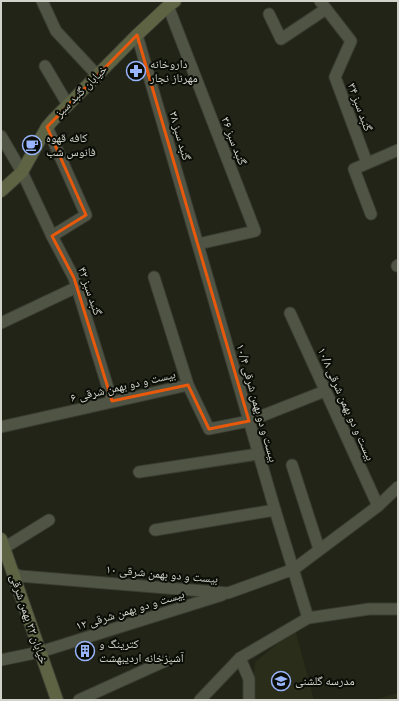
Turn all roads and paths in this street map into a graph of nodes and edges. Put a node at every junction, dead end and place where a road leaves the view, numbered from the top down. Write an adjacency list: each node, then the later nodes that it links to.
1 (42, 1): 7 (street)
2 (171, 3): 5 (main road, خیابان گنبد سبز); 17 (street, گنبد سبز ۳۶)
3 (323, 5): 4 (street); 12 (street, گنبد سبز ۳۴)
4 (269, 14)
5 (137, 35): 7 (main road, خیابان گنبد سبز); 17 (street, گنبد سبز ۳۸)
6 (45, 66): 8 (street)
7 (97, 75): 8 (main road, خیابان گنبد سبز)
8 (68, 105): 9 (main road, خیابان گنبد سبز)
9 (47, 128): 13 (main road, خیابان گنبد سبز); 16 (street)
10 (1, 136): 13 (street, گنبد سبز ۴۲)
11 (398, 150): 12 (street)
12 (367, 163): 15 (street)
13 (22, 172): 14 (main road, خیابان گنبد سبز); 16 (street, گنبد سبز ۴۲)
14 (1, 191)
15 (371, 214)
16 (52, 236): 19 (street, گنبد سبز ۴۲)
17 (198, 244): 25 (street, بیست و دو بهمن شرقی ۱۰/۴)
18 (154, 277): 22 (street, بیست و دو بهمن شرقی ۶)
19 (77, 286): 21 (street); 24 (street, گنبد سبز ۴۲)
20 (290, 313): 23 (street, بیست و دو بهمن شرقی ۱۰/۸)
21 (1, 323)
22 (188, 385): 24 (street, بیست و دو بهمن شرقی ۶); 25 (street)
23 (325, 391): 25 (street); 31 (street, بیست و دو بهمن شرقی ۱۰/۸)
24 (112, 401): 26 (street, بیست و دو بهمن شرقی ۶)
25 (248, 421): 27 (street, بیست و دو بهمن شرقی ۱۰/۴)
26 (1, 427)
27 (258, 454): 29 (street); 32 (street, بیست و دو بهمن شرقی ۱۰/۴)
28 (292, 465): 36 (street)
29 (139, 472)
30 (398, 487): 31 (street, بیست و دو بهمن شرقی ۱۰)
31 (378, 506): 36 (street, بیست و دو بهمن شرقی ۱۰)
32 (275, 510): 34 (street); 37 (street, بیست و دو بهمن شرقی ۱۰/۴)
33 (49, 520): 35 (street)
34 (155, 530)
35 (3, 543): 38 (main road, خیابان ۲۲ بهمن شرقی)
36 (319, 549): 37 (street, بیست و دو بهمن شرقی ۱۰)
37 (294, 569): 39 (street, بیست و دو بهمن شرقی ۱۰); 41 (street, بیست و دو بهمن شرقی ۱۰/۴)
38 (13, 573): 39 (street, بیست و دو بهمن شرقی ۱۰); 42 (main road, خیابان ۲۲ بهمن شرقی)
39 (228, 593): 42 (street, بیست و دو بهمن شرقی ۱۲)
40 (398, 609): 41 (street)
41 (308, 618): 43 (street)
42 (40, 652): 44 (street, بیست و دو بهمن شرقی ۱۲); 46 (main road, خیابان ۲۲ بهمن شرقی)
43 (240, 658): 48 (street); 49 (street)
44 (1, 660)
45 (164, 661): 47 (street)
46 (57, 700)
47 (79, 700)
48 (200, 700)
49 (249, 700)

